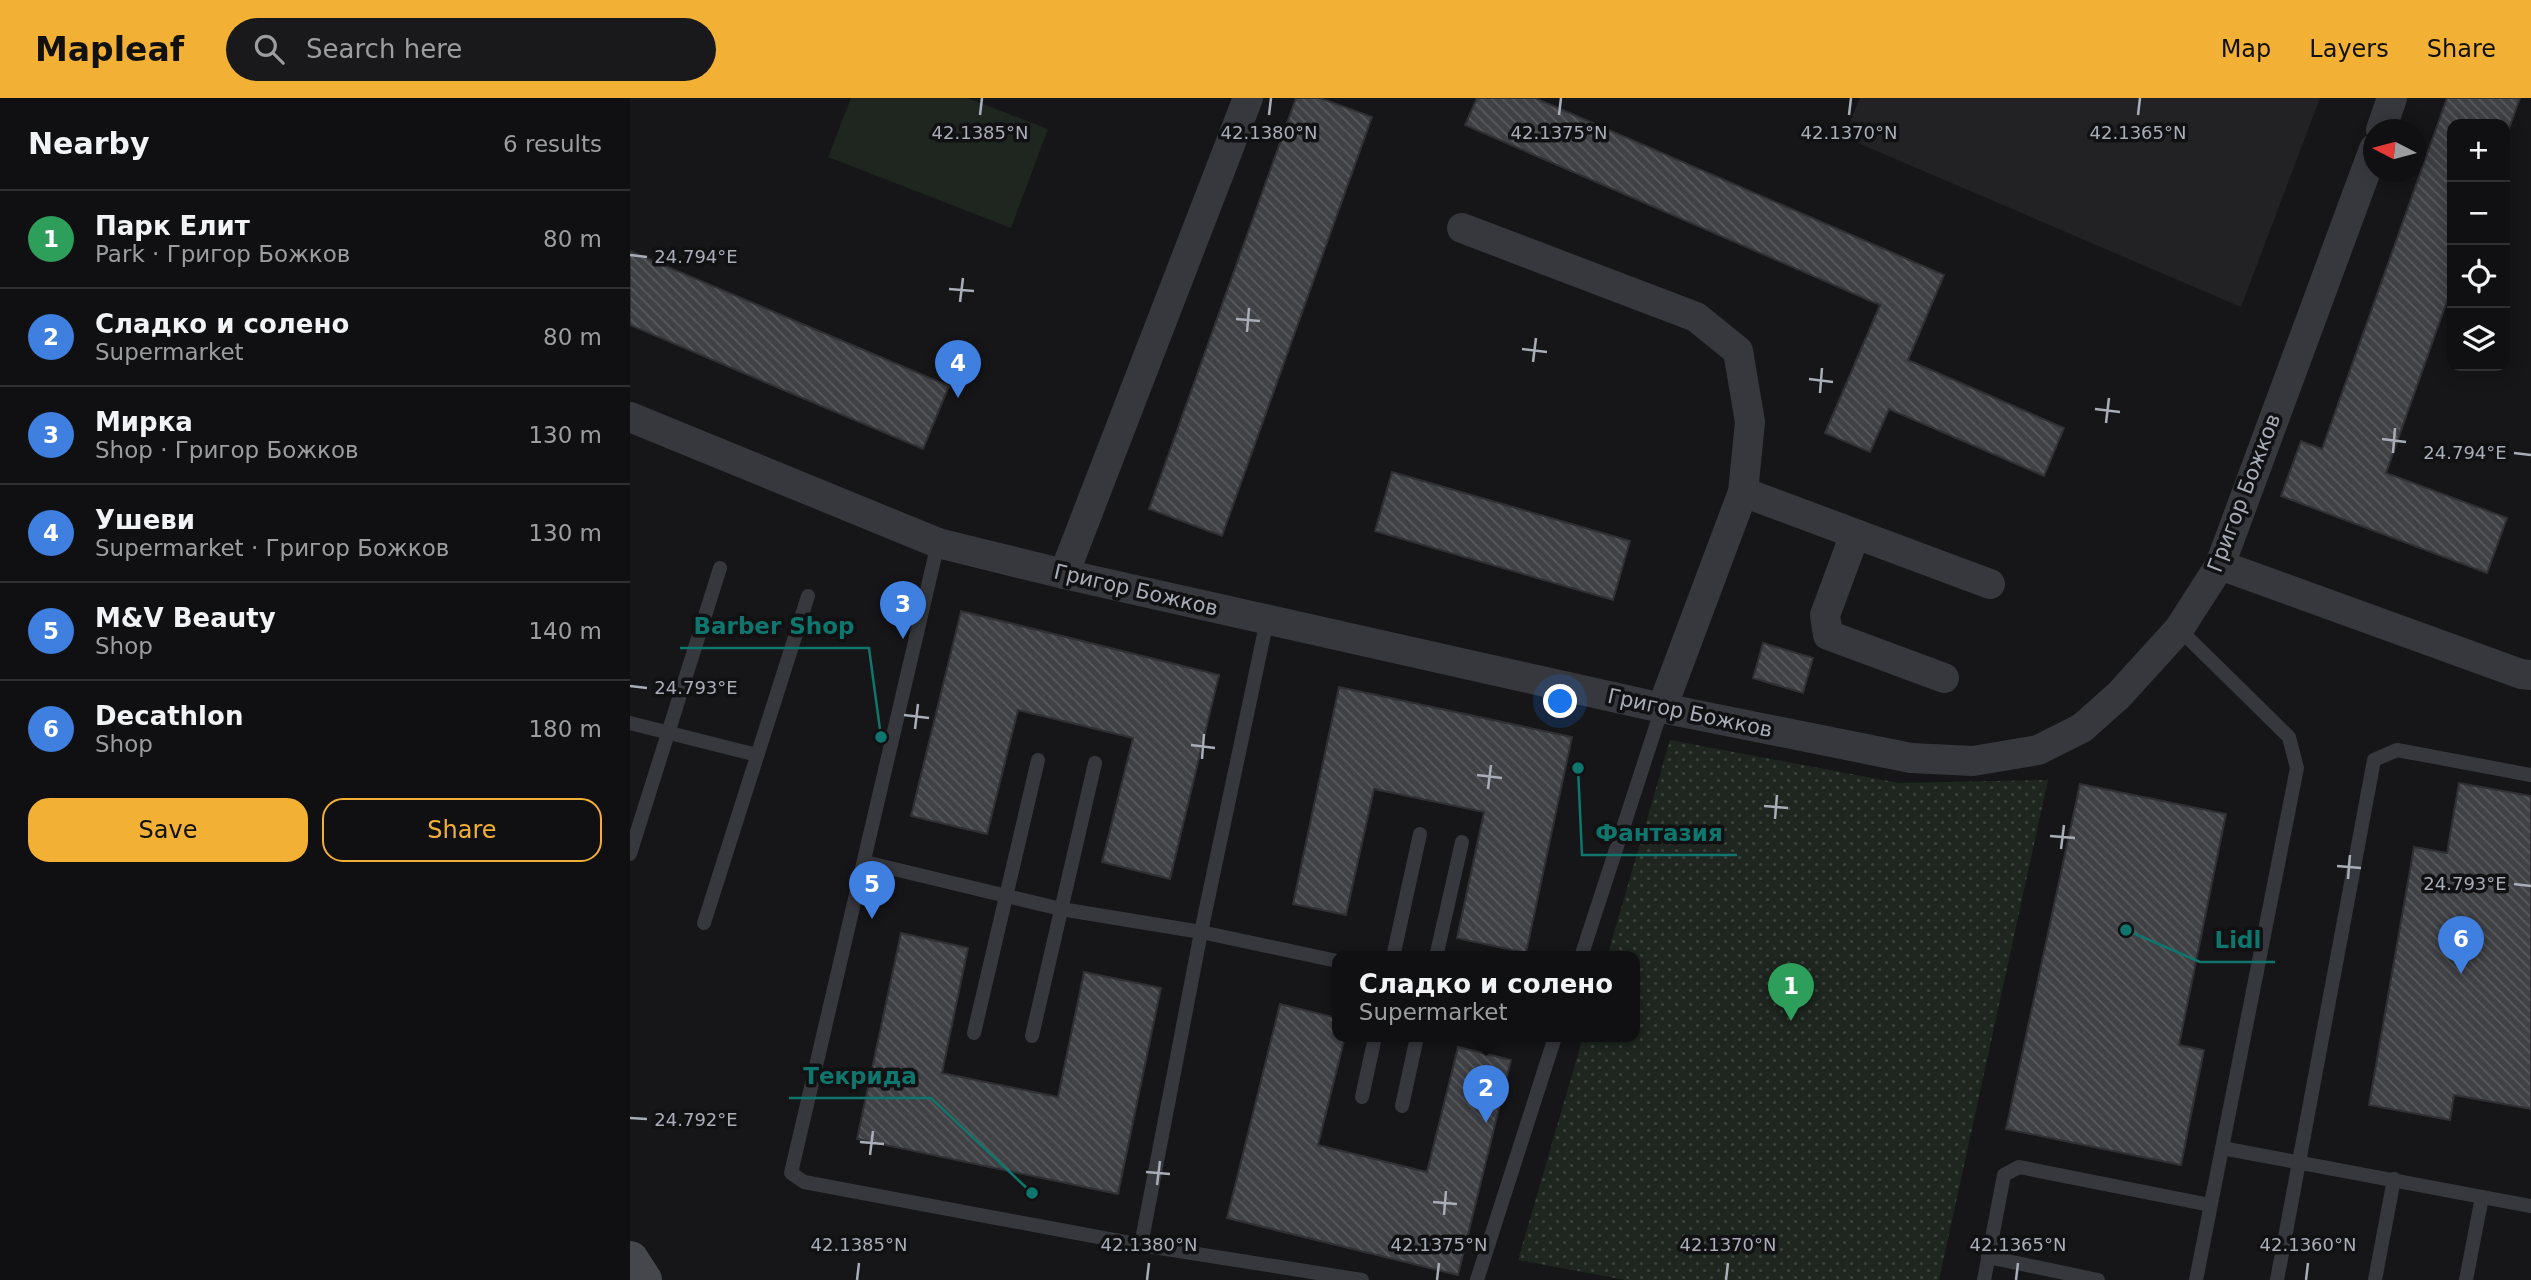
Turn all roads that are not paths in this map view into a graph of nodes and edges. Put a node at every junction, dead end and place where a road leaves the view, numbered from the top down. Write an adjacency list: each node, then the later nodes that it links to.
1 (1248, 98): 12 (street)
2 (2392, 98): 3 (street)
3 (2385, 119)
4 (2363, 179): 10 (street, Григор Божков)
5 (1462, 228): 7 (street)
6 (630, 417): 9 (street, Григор Божков)
7 (1743, 492): 8 (street); 19 (street)
8 (1855, 534): 13 (street); 18 (street)
9 (938, 543): 12 (street, Григор Божков); 29 (lane)
10 (2220, 565): 16 (street, Григор Божков); 17 (street)
11 (720, 568): 21 (lane)
12 (1064, 574): 15 (street, Григор Божков)
13 (1990, 584)
14 (808, 596): 22 (lane)
15 (1267, 620): 19 (street, Григор Божков); 33 (lane)
16 (2179, 629): 19 (street, Григор Божков); 45 (lane)
17 (2531, 675)
18 (1944, 678)
19 (1662, 708): 36 (lane)
20 (630, 723): 21 (lane)
21 (668, 733): 22 (lane); 28 (lane)
22 (757, 755): 32 (lane)
23 (1038, 760): 30 (lane)
24 (1095, 763): 31 (lane)
25 (2531, 775): 46 (lane)
26 (1420, 834): 34 (lane)
27 (1462, 842): 35 (lane)
28 (630, 854)
29 (865, 862): 30 (lane); 51 (lane)
30 (1006, 896): 31 (lane); 38 (lane)
31 (1062, 909): 33 (lane); 39 (lane)
32 (704, 923)
33 (1201, 932): 37 (lane); 51 (lane)
34 (1393, 951)
35 (1437, 951)
36 (1583, 951)
37 (1332, 960)
38 (974, 1033)
39 (1032, 1036)
40 (1374, 1042): 43 (lane)
41 (1417, 1042): 44 (lane)
42 (1553, 1042): 56 (lane)
43 (1362, 1097)
44 (1402, 1105)
45 (2222, 1148): 46 (lane); 49 (lane)
46 (2300, 1160): 47 (lane); 60 (lane)
47 (2394, 1179): 48 (lane); 61 (lane)
48 (2482, 1197): 50 (lane); 62 (lane)
49 (2210, 1205): 52 (lane); 59 (lane)
50 (2531, 1206)
51 (1141, 1245): 55 (lane)
52 (1988, 1257): 57 (lane); 58 (lane)
53 (630, 1260): 54 (street)
54 (643, 1280)
55 (1362, 1280)
56 (1476, 1280)
57 (1984, 1280)
58 (2098, 1280)
59 (2196, 1280)
60 (2277, 1280)
61 (2375, 1280)
62 (2466, 1280)

